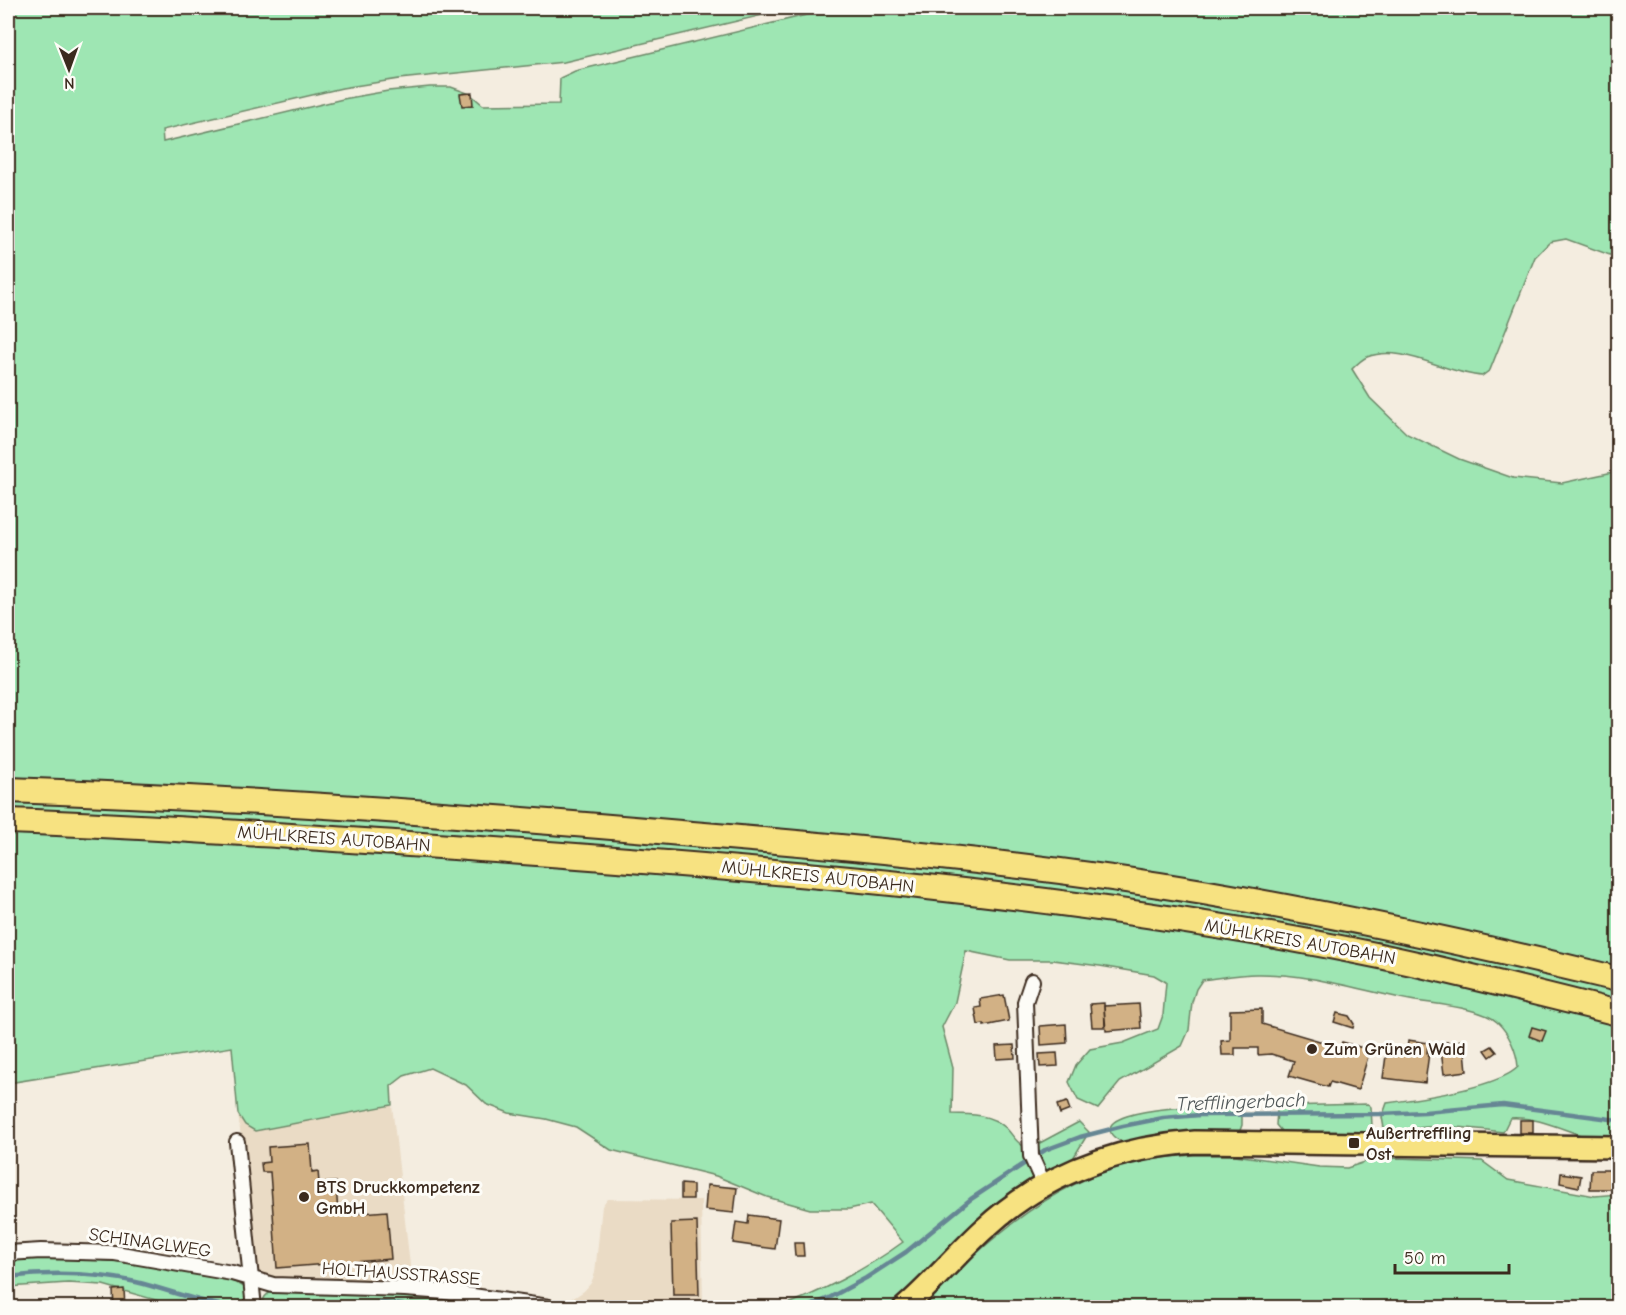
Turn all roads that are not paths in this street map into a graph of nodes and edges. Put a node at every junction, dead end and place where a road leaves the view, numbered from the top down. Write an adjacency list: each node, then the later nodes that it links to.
1 (8, 790): 3 (highway, MÜHLKREIS AUTOBAHN)
2 (8, 821): 5 (highway, MÜHLKREIS AUTOBAHN)
3 (1618, 979)
4 (1032, 981): 8 (street)
5 (1618, 1013)
6 (237, 1142): 10 (street)
7 (1618, 1147): 8 (main road)
8 (1041, 1179): 13 (main road)
9 (8, 1253): 10 (street, SCHINAGLWEG)
10 (251, 1279): 11 (street); 12 (street, HOLTHAUSSTRASSE)
11 (254, 1302)
12 (549, 1307)
13 (904, 1308)

